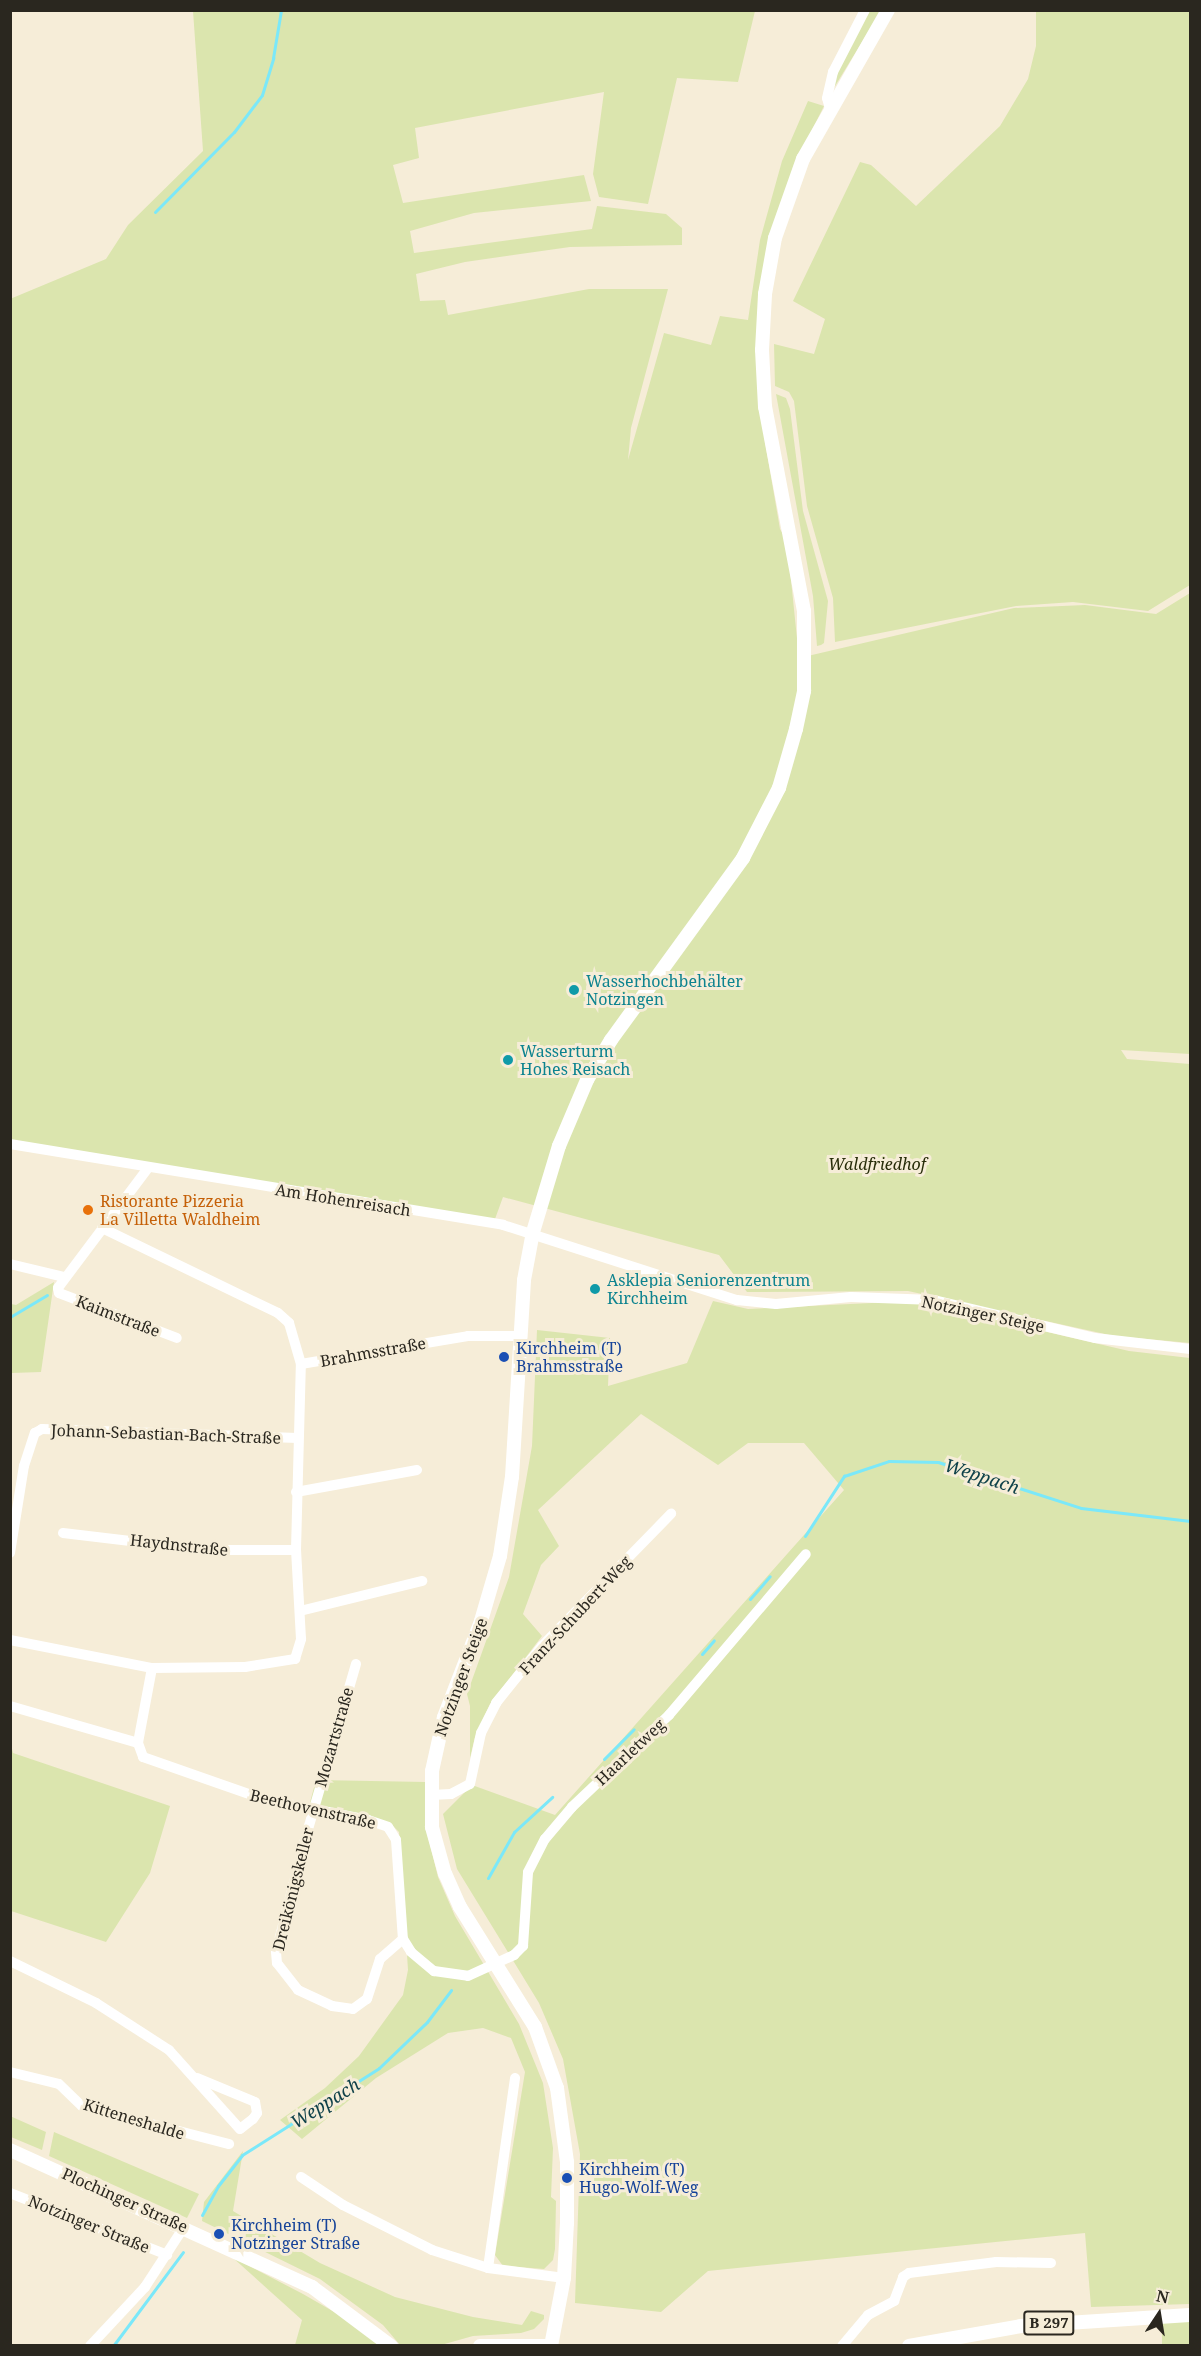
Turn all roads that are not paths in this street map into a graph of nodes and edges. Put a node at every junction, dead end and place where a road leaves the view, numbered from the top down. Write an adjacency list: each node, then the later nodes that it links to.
1 (865, 10): 3 (street)
2 (888, 10): 3 (main road, Notzinger Steige)
3 (830, 109): 7 (main road, Notzinger Steige)
4 (10, 1144): 5 (street, Am Hohenreisach)
5 (148, 1168): 6 (street); 7 (street, Am Hohenreisach)
6 (102, 1228): 9 (street); 13 (street, Brahmsstraße)
7 (533, 1232): 10 (main road, Notzinger Steige); 12 (street, Notzinger Steige)
8 (10, 1264): 9 (street)
9 (64, 1277): 11 (street, Kaimstraße)
10 (519, 1336): 13 (street, Brahmsstraße); 29 (main road, Notzinger Steige)
11 (177, 1338)
12 (1191, 1349)
13 (301, 1364): 14 (street)
14 (298, 1438): 16 (street); 20 (street, Johann-Sebastian-Bach-Straße)
15 (417, 1470): 16 (street)
16 (296, 1492): 19 (street)
17 (671, 1514): 29 (street, Franz-Schubert-Weg)
18 (63, 1533): 19 (street, Haydnstraße)
19 (296, 1550): 23 (street)
20 (10, 1553)
21 (806, 1554): 33 (street, Haarletweg)
22 (422, 1581): 23 (street)
23 (300, 1611): 26 (street)
24 (10, 1640): 26 (street)
25 (356, 1664): 30 (street, Mozartstraße)
26 (152, 1668): 28 (street)
27 (10, 1706): 28 (street)
28 (138, 1743): 30 (street, Beethovenstraße)
29 (431, 1795): 33 (main road, Notzinger Steige)
30 (313, 1811): 31 (street, Beethovenstraße); 31 (street, Dreikönigskeller)
31 (404, 1939): 33 (street)
32 (10, 1961): 35 (street)
33 (495, 1964): 45 (main road, Notzinger Steige)
34 (10, 2072): 37 (street, Kitteneshalde)
35 (197, 2078): 35 (street)
36 (515, 2078): 44 (street)
37 (229, 2144)
38 (10, 2150): 41 (main road, Plochinger Straße)
39 (301, 2177): 44 (street)
40 (10, 2193): 42 (street, Notzinger Straße)
41 (184, 2227): 42 (street, Notzinger Straße); 48 (main road, Plochinger Straße)
42 (167, 2255): 47 (street, Notzinger Straße)
43 (1051, 2263): 51 (street)
44 (488, 2268): 45 (street)
45 (564, 2278): 50 (main road, Notzinger Steige)
46 (1191, 2315): 52 (main road, B 297)
47 (90, 2346)
48 (391, 2346)
49 (480, 2346): 50 (main road)
50 (550, 2346)
51 (842, 2346)
52 (909, 2346)

